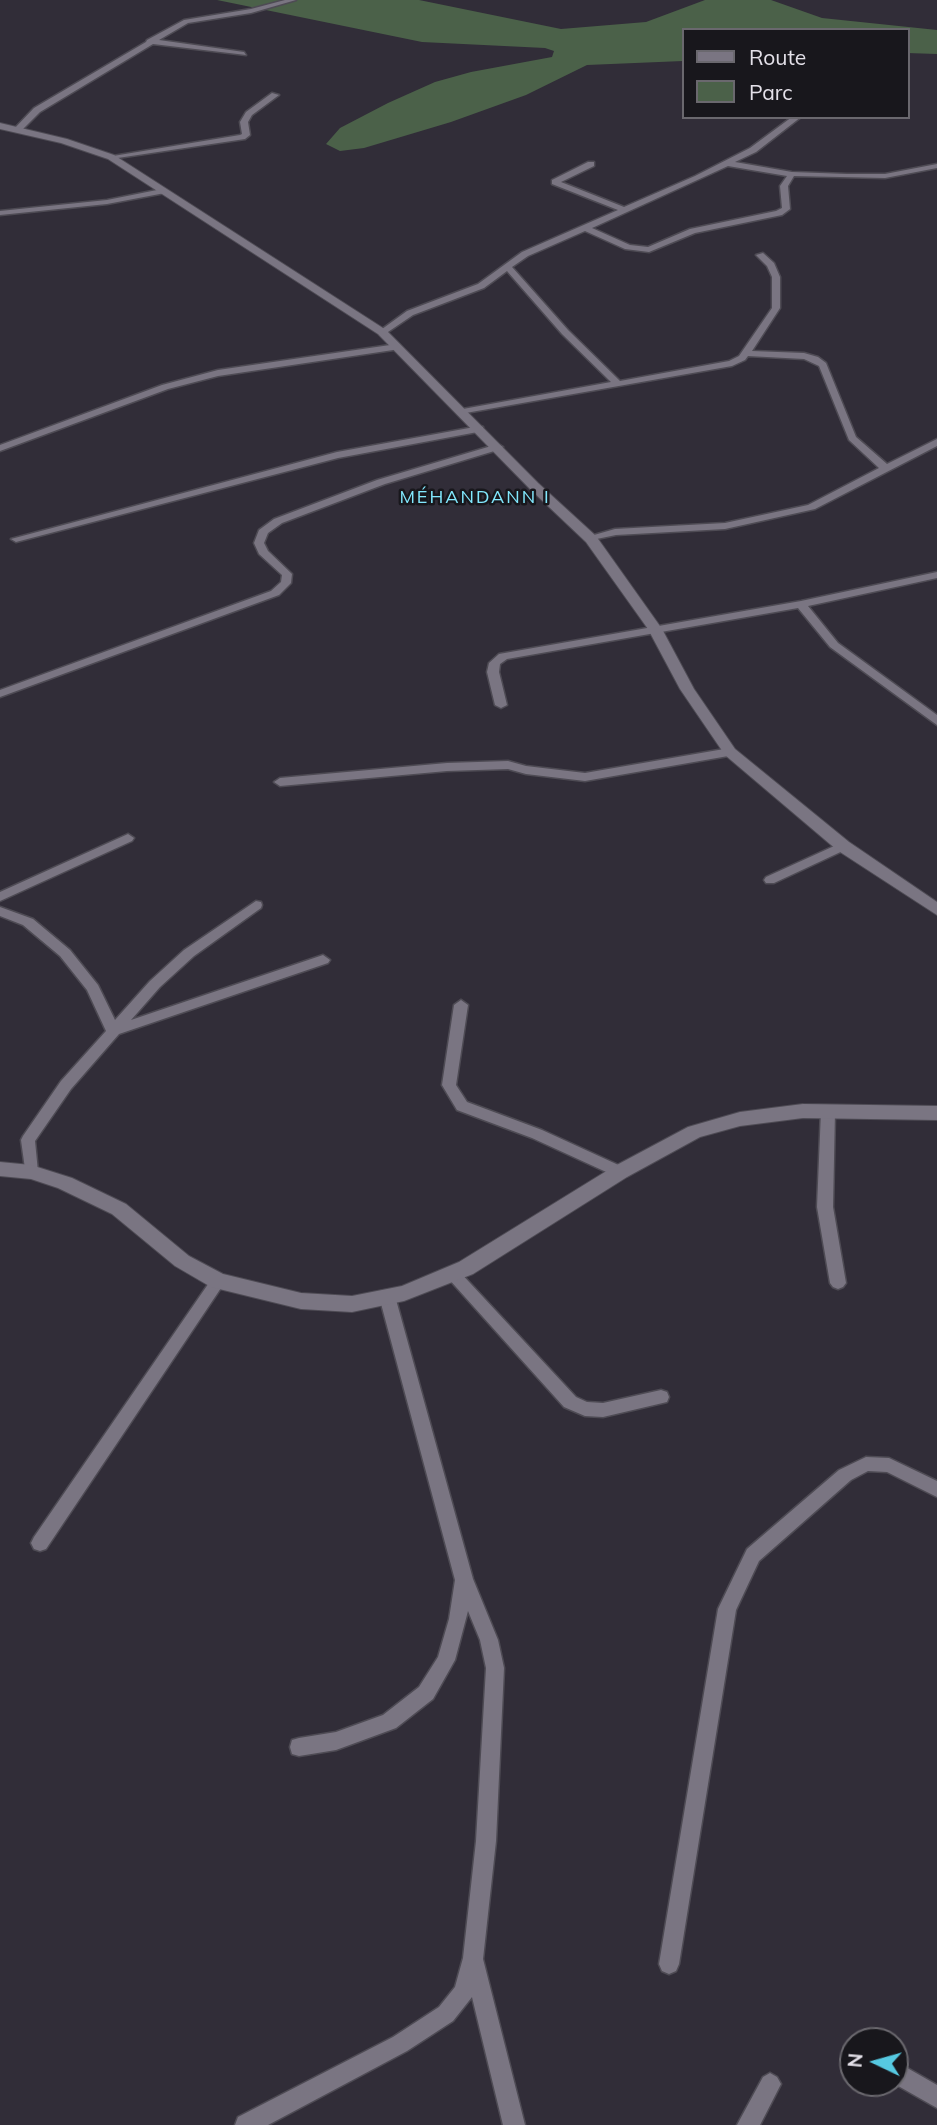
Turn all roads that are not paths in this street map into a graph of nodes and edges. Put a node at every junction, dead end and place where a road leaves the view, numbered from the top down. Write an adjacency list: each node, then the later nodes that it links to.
1 (293, 0): 2 (street)
2 (149, 41): 3 (street); 7 (street)
3 (244, 54)
4 (275, 95): 8 (street)
5 (795, 119): 9 (street)
6 (0, 126): 7 (street)
7 (17, 130): 8 (street)
8 (111, 158): 13 (street)
9 (726, 163): 12 (street); 14 (street)
10 (591, 164): 14 (street)
11 (937, 166): 12 (street)
12 (792, 174): 16 (street)
13 (162, 191): 15 (street); 19 (street)
14 (624, 210): 16 (street)
15 (0, 213)
16 (583, 227): 18 (street)
17 (760, 255): 21 (street)
18 (509, 269): 19 (street); 22 (street)
19 (382, 332): 20 (street)
20 (397, 347): 23 (street); 27 (street)
21 (747, 353): 22 (street); 30 (street)
22 (618, 384): 23 (street)
23 (463, 412): 24 (street)
24 (480, 429): 26 (street); 31 (street)
25 (937, 442): 28 (street)
26 (498, 447): 32 (street); 36 (street)
27 (0, 448)
28 (921, 448): 29 (street); 30 (street)
29 (937, 454)
30 (885, 468): 32 (street)
31 (16, 539)
32 (591, 539): 35 (street)
33 (937, 575): 34 (street)
34 (802, 604): 35 (street); 38 (street)
35 (655, 629): 37 (street); 39 (street)
36 (1, 694)
37 (501, 705)
38 (937, 721)
39 (730, 752): 40 (street); 42 (street)
40 (280, 782)
41 (128, 838): 44 (street)
42 (843, 846): 43 (street); 46 (street)
43 (770, 880)
44 (0, 897)
45 (256, 905): 50 (street)
46 (937, 909)
47 (0, 911): 50 (street)
48 (323, 960): 50 (street)
49 (461, 1005): 55 (street)
50 (113, 1031): 54 (street)
51 (828, 1111): 52 (street); 55 (street); 58 (street)
52 (937, 1113)
53 (0, 1169): 54 (street)
54 (31, 1172): 57 (street)
55 (620, 1172): 56 (street)
56 (452, 1273): 59 (street); 60 (street)
57 (218, 1281): 59 (street); 62 (street)
58 (838, 1283)
59 (387, 1296): 63 (street)
60 (661, 1397)
61 (937, 1489): 66 (street)
62 (40, 1543)
63 (464, 1579): 64 (street); 65 (street)
64 (299, 1746)
65 (473, 1958): 70 (street); 71 (street)
66 (668, 1964)
67 (909, 2080): 69 (street)
68 (770, 2084): 72 (street)
69 (937, 2097)
70 (246, 2125)
71 (514, 2125)
72 (748, 2125)

